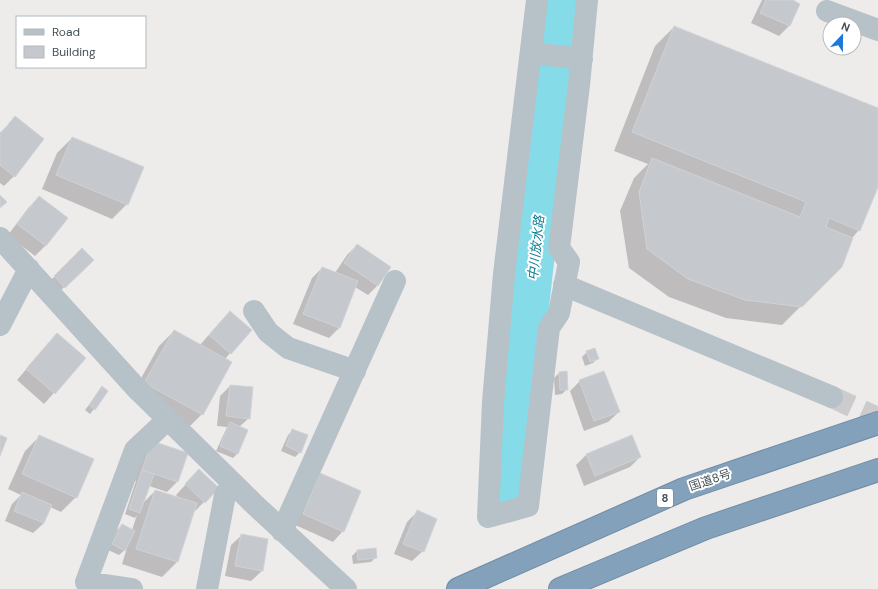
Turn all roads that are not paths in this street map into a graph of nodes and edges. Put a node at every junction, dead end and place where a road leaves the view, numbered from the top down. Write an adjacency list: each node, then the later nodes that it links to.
1 (538, 0): 5 (street)
2 (587, 0): 6 (street)
3 (827, 11): 4 (street)
4 (878, 30)
5 (533, 53): 6 (street); 10 (street)
6 (581, 59): 10 (street)
7 (0, 238): 8 (street)
8 (28, 269): 12 (street); 15 (street)
9 (395, 281): 13 (street)
10 (564, 285): 14 (street)
11 (254, 311): 13 (street)
12 (0, 324)
13 (355, 371): 19 (street)
14 (832, 397)
15 (168, 419): 18 (street); 20 (street)
16 (878, 422): 24 (highway, 国道8号 / 8)
17 (878, 470): 25 (highway)
18 (233, 484): 19 (street); 22 (street)
19 (282, 531): 23 (street)
20 (84, 585): 21 (street)
21 (132, 589)
22 (207, 589)
23 (346, 589)
24 (458, 589)
25 (560, 589)

